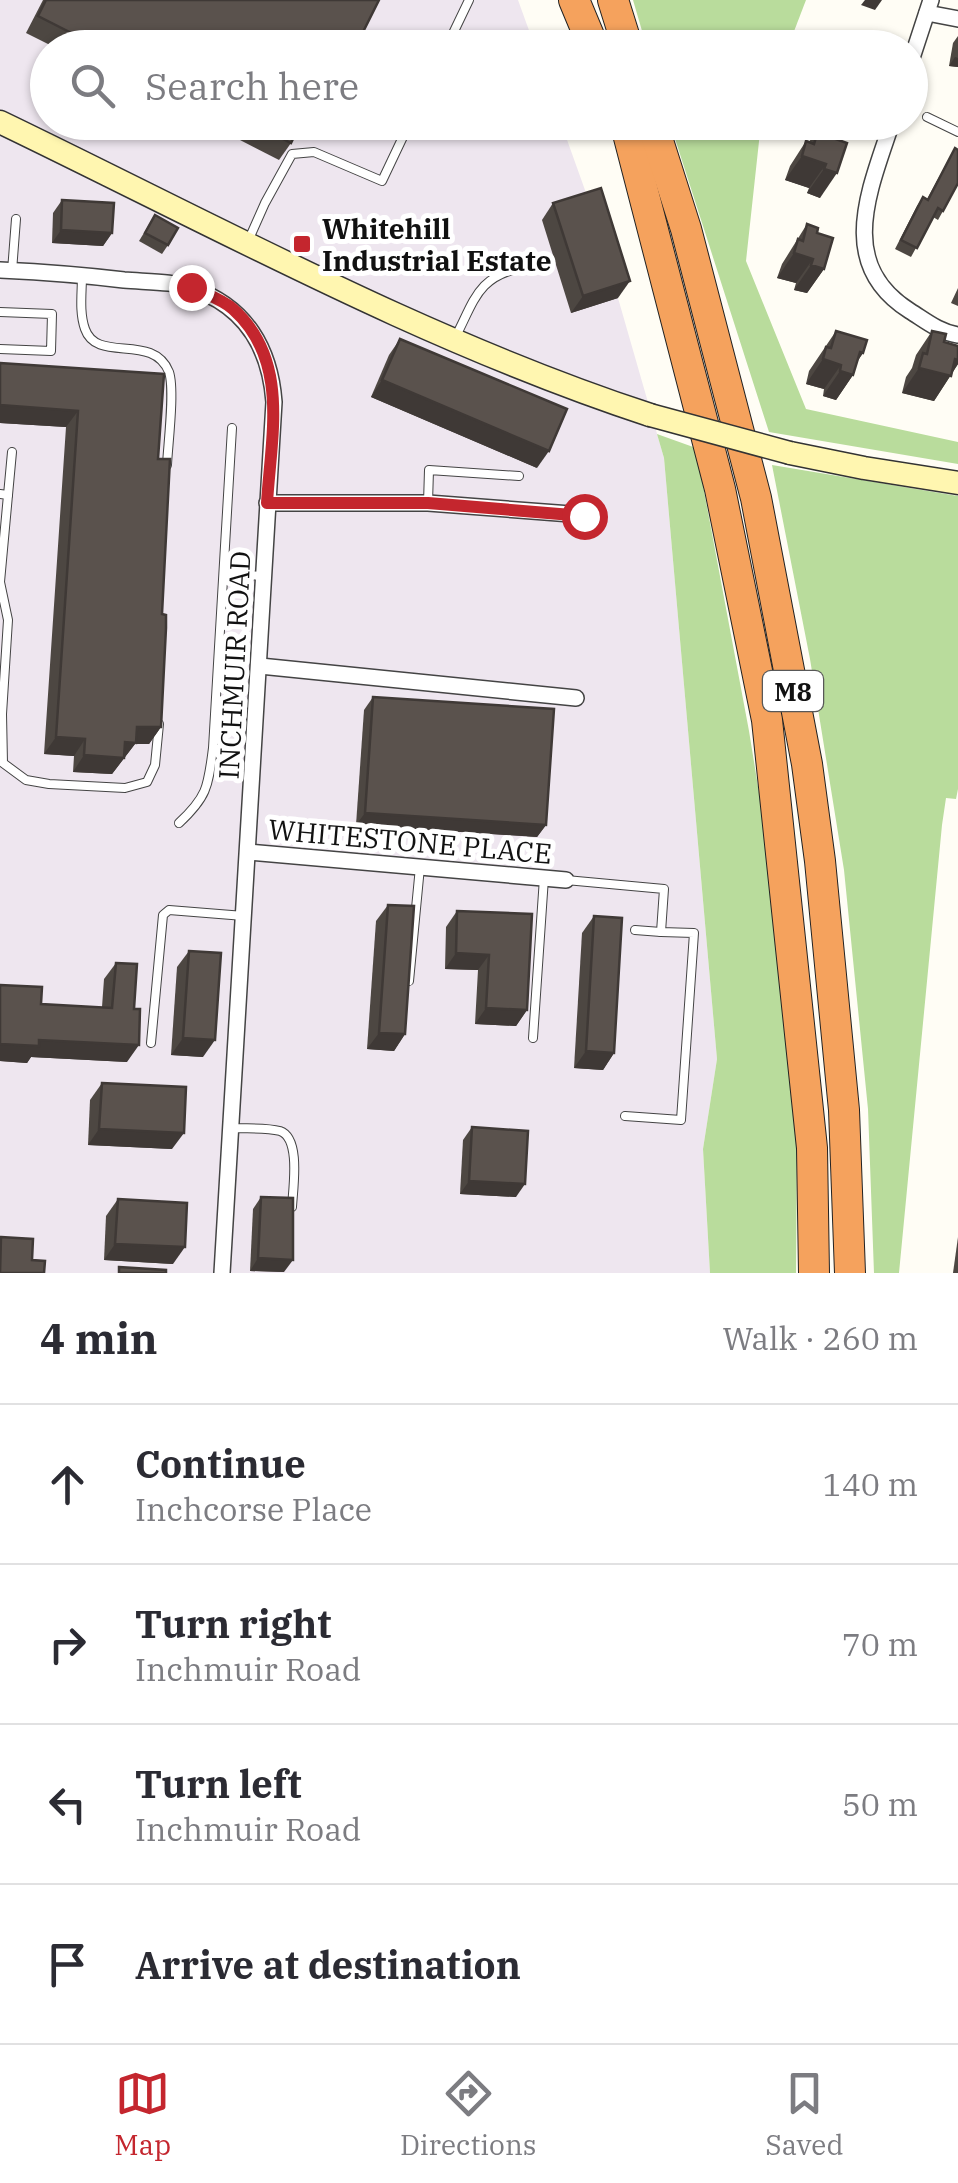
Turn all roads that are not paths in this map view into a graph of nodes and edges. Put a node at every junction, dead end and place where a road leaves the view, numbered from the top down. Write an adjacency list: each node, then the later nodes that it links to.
1 (469, 0): 6 (lane)
2 (574, 0): 7 (highway)
3 (613, 0): 8 (highway)
4 (929, 6): 5 (street); 9 (street)
5 (958, 19)
6 (455, 30)
7 (586, 30)
8 (622, 30)
9 (921, 30)
10 (928, 117): 12 (lane)
11 (0, 122): 13 (main road)
12 (958, 132)
13 (30, 137)
14 (37, 140): 20 (main road)
15 (401, 140): 20 (lane)
16 (630, 140): 58 (highway, M8)
17 (658, 140): 59 (highway, M8)
18 (886, 140): 25 (street)
19 (16, 219): 22 (lane)
20 (247, 243): 26 (main road)
21 (524, 267): 26 (lane)
22 (6, 270): 23 (street, INCHMUIR ROAD)
23 (82, 275): 31 (lane); 34 (street, INCHMUIR ROAD)
24 (0, 312): 27 (lane)
25 (958, 335)
26 (454, 340): 32 (main road, bridge)
27 (0, 349)
28 (232, 428): 37 (lane)
29 (12, 452): 33 (lane)
30 (519, 476): 35 (lane)
31 (166, 481)
32 (958, 483)
33 (4, 494): 42 (lane)
34 (267, 503): 35 (street); 38 (street, INCHMUIR ROAD)
35 (428, 503): 36 (street)
36 (584, 516)
37 (224, 574): 38 (lane); 43 (lane)
38 (264, 576): 39 (street, INCHMUIR ROAD)
39 (260, 666): 40 (street); 44 (street, INCHMUIR ROAD)
40 (576, 698)
41 (159, 714): 42 (lane)
42 (1, 763)
43 (179, 823)
44 (248, 852): 45 (street, WHITESTONE PLACE); 48 (street, INCHMUIR ROAD)
45 (420, 867): 46 (street, WHITESTONE PLACE); 51 (lane)
46 (544, 878): 47 (street, WHITESTONE PLACE); 52 (lane)
47 (566, 880): 50 (lane)
48 (244, 916): 53 (lane); 55 (street, INCHMUIR ROAD)
49 (635, 930): 50 (lane)
50 (661, 932): 54 (lane)
51 (408, 986)
52 (534, 1038)
53 (151, 1044)
54 (625, 1116)
55 (231, 1128): 56 (lane); 57 (street, INCHMUIR ROAD)
56 (292, 1224)
57 (222, 1273)
58 (814, 1273)
59 (850, 1273)

